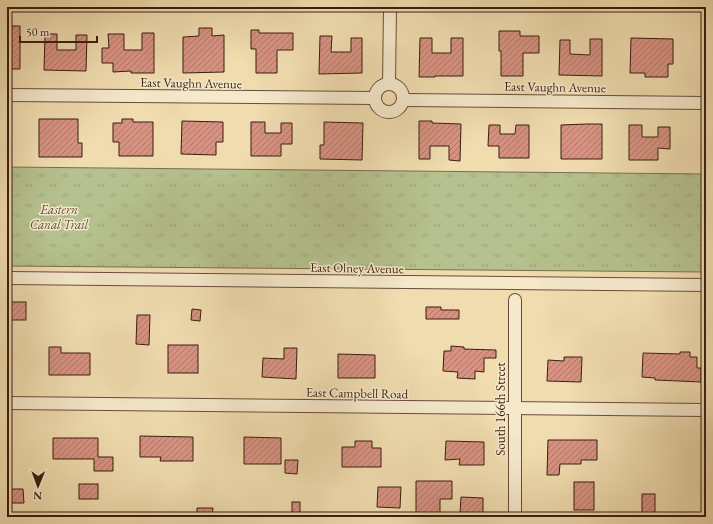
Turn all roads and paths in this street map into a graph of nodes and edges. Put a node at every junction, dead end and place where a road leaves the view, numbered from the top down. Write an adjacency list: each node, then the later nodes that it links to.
1 (390, 7): 2 (street)
2 (389, 84): 4 (street); 5 (street)
3 (7, 95): 4 (street, East Vaughn Avenue)
4 (375, 98): 5 (street)
5 (403, 100): 6 (street, East Vaughn Avenue)
6 (706, 103)
7 (7, 278): 8 (street, East Olney Avenue)
8 (706, 285)
9 (515, 300): 11 (street, South 166th Street)
10 (7, 403): 11 (street, East Campbell Road)
11 (514, 409): 12 (street, East Campbell Road); 13 (street, South 166th Street)
12 (706, 410)
13 (515, 517)

